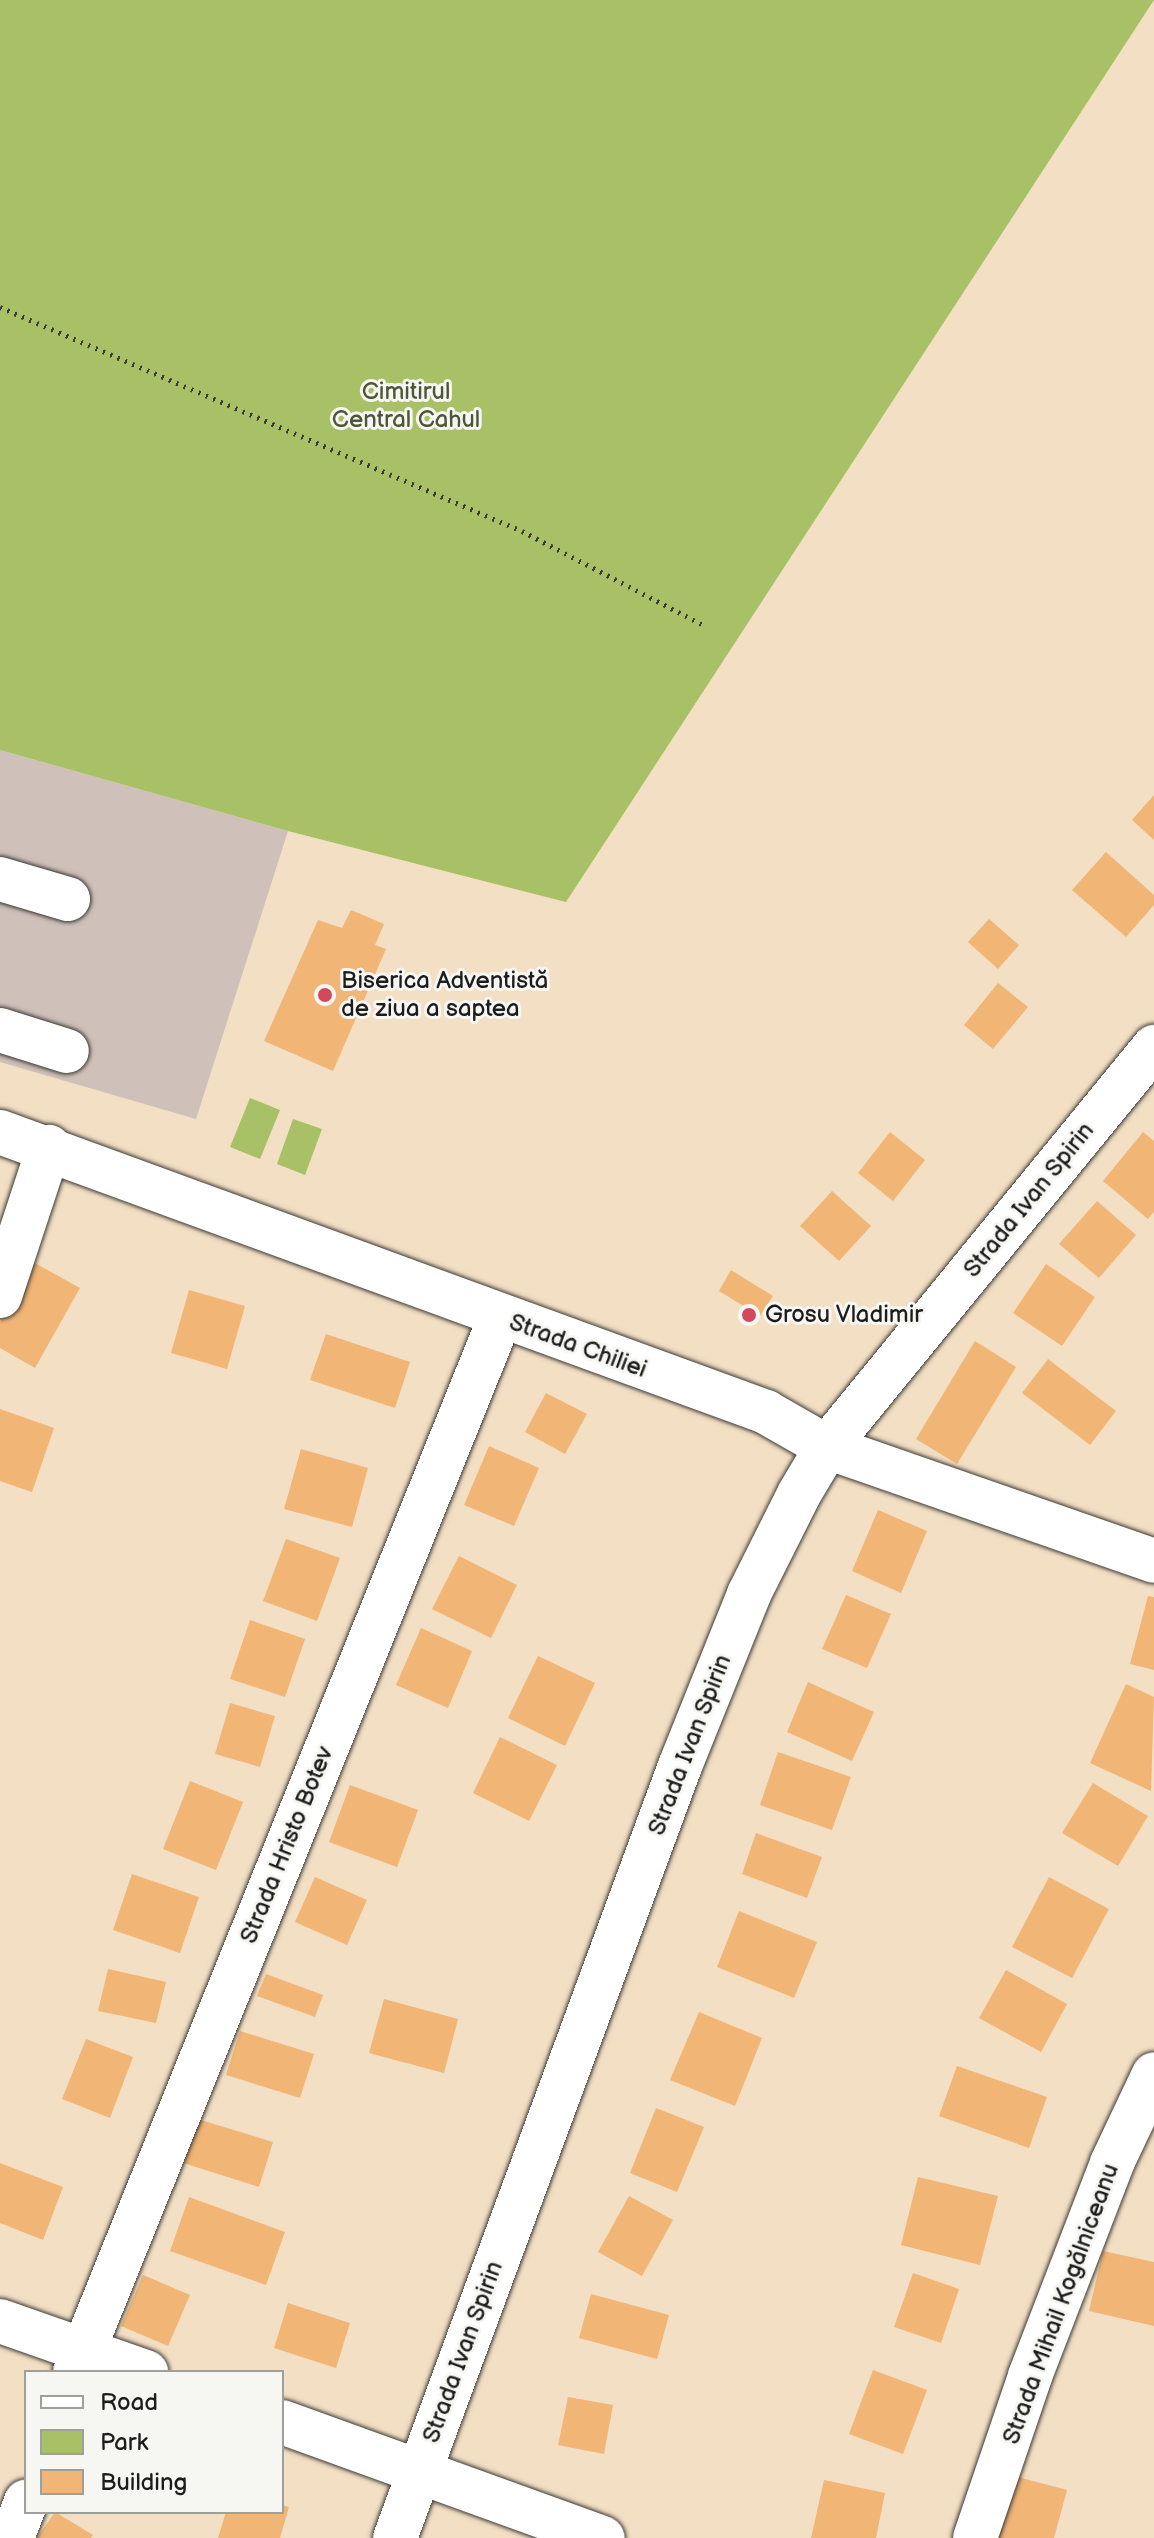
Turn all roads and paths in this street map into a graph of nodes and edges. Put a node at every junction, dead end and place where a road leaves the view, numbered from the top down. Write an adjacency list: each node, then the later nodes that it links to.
1 (0, 307): 2 (path)
2 (703, 625)
3 (0, 879): 4 (street)
4 (68, 899)
5 (0, 1030): 7 (street)
6 (1154, 1047): 12 (street, Strada Ivan Spirin)
7 (67, 1051)
8 (0, 1132): 9 (street, Strada Chiliei)
9 (49, 1147): 10 (street); 11 (street, Strada Chiliei)
10 (0, 1296)
11 (500, 1318): 12 (street, Strada Chiliei); 16 (street, Strada Hristo Botev)
12 (827, 1447): 13 (street, Strada Chiliei); 19 (street, Strada Ivan Spirin)
13 (1154, 1561)
14 (1154, 2074): 24 (street, Strada Mihail Kogălniceanu)
15 (0, 2321): 16 (street)
16 (79, 2360): 17 (street)
17 (135, 2370)
18 (284, 2423): 19 (street)
19 (418, 2473): 22 (street, Strada Ivan Spirin); 23 (street)
20 (24, 2507): 21 (street)
21 (12, 2538)
22 (395, 2538)
23 (603, 2538)
24 (975, 2538)

